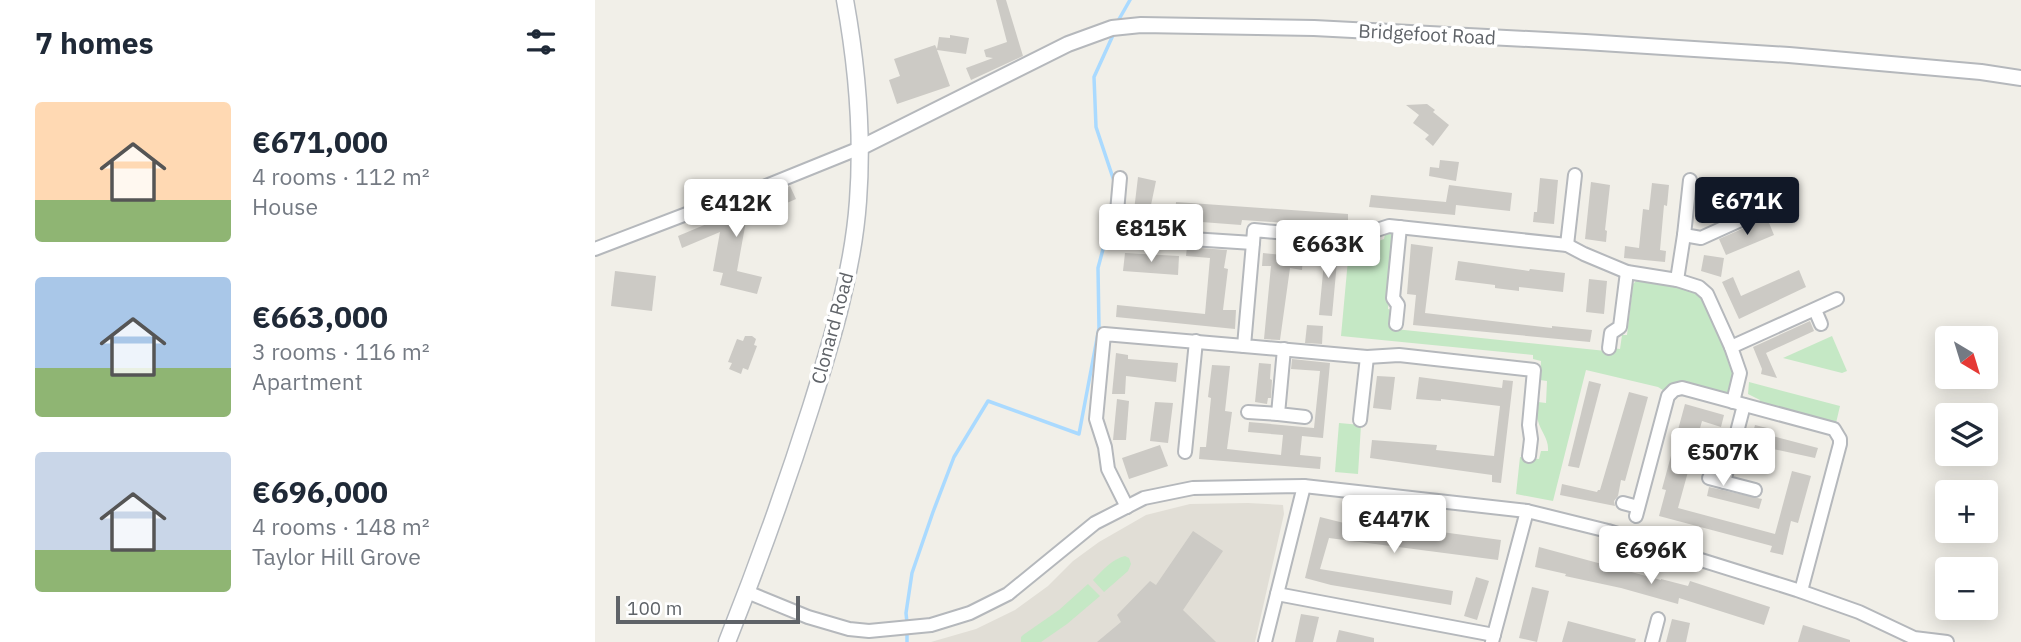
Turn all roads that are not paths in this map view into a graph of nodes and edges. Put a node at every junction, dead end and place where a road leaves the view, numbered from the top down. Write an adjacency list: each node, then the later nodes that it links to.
1 (845, 0): 3 (main road, Clonard Road)
2 (2021, 78): 3 (street, Bridgefoot Road)
3 (860, 148): 12 (street); 40 (main road, Clonard Road)
4 (1575, 175): 11 (street)
5 (1120, 178): 10 (street)
6 (1690, 180): 9 (street)
7 (1789, 198): 9 (street)
8 (1400, 227): 10 (street); 11 (street); 17 (street)
9 (1684, 235): 14 (street)
10 (1253, 243): 20 (street)
11 (1567, 245): 13 (street)
12 (595, 249)
13 (1627, 272): 14 (street); 22 (street)
14 (1677, 280): 21 (street)
15 (1837, 299): 16 (street)
16 (1815, 310): 18 (street); 21 (street)
17 (1396, 324)
18 (1821, 324)
19 (1196, 341): 20 (street); 30 (street); 37 (street)
20 (1244, 345): 23 (street)
21 (1731, 347): 25 (street)
22 (1609, 348)
23 (1285, 349): 24 (street); 27 (street)
24 (1367, 357): 29 (street); 31 (street)
25 (1738, 404): 33 (street); 36 (street); 39 (street)
26 (1248, 412): 27 (street)
27 (1278, 414): 28 (street)
28 (1305, 417)
29 (1360, 420)
30 (1185, 452)
31 (1529, 456)
32 (1709, 478): 33 (street)
33 (1724, 482): 35 (street)
34 (1304, 486): 37 (street); 38 (street); 41 (street)
35 (1755, 490)
36 (1623, 503)
37 (1127, 507): 40 (street)
38 (1527, 511): 39 (street); 43 (street)
39 (1801, 591): 47 (street)
40 (747, 592): 44 (main road, Clonard Road)
41 (1277, 594): 43 (street); 45 (street)
42 (1658, 619): 46 (street)
43 (1493, 639)
44 (727, 642)
45 (1265, 642)
46 (1652, 642)
47 (1947, 642)

